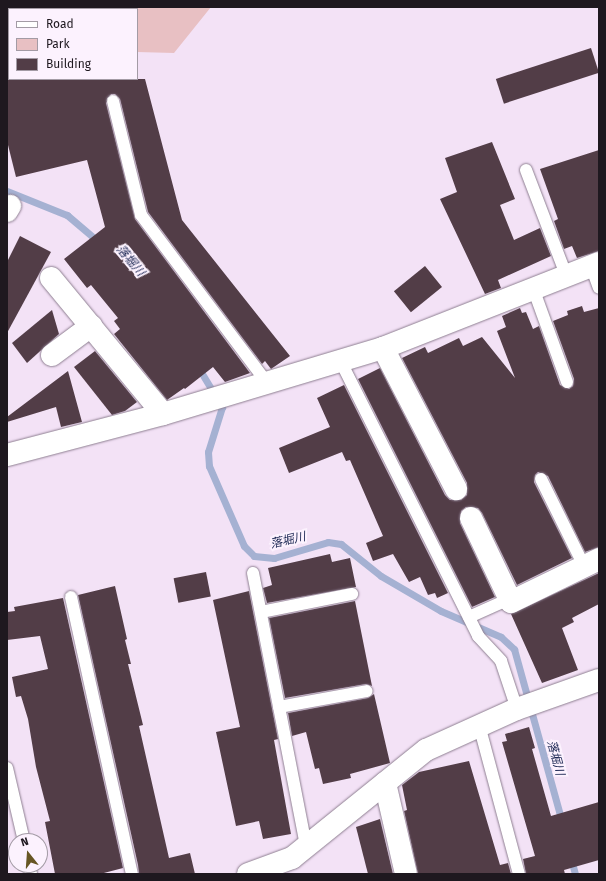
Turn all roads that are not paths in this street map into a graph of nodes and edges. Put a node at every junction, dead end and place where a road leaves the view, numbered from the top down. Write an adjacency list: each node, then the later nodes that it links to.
1 (113, 101): 13 (lane)
2 (526, 170): 4 (lane)
3 (595, 264): 4 (street); 7 (lane)
4 (566, 275): 6 (street)
5 (52, 278): 8 (street)
6 (533, 288): 9 (street); 12 (lane)
7 (599, 288)
8 (91, 326): 10 (street); 14 (street)
9 (383, 348): 11 (street); 17 (street)
10 (52, 355)
11 (340, 360): 13 (street); 25 (lane)
12 (567, 382)
13 (266, 383): 14 (street)
14 (163, 414): 15 (street)
15 (7, 455)
16 (541, 479): 19 (lane)
17 (456, 489)
18 (471, 518): 23 (street)
19 (592, 562): 23 (street)
20 (253, 573): 24 (lane)
21 (352, 594): 24 (lane)
22 (71, 597): 35 (lane)
23 (509, 599): 25 (lane)
24 (261, 612): 29 (lane)
25 (469, 618): 28 (lane)
26 (599, 680): 28 (street)
27 (367, 690): 29 (lane)
28 (526, 706): 30 (street)
29 (279, 707): 34 (lane)
30 (479, 725): 32 (street); 38 (lane)
31 (7, 768): 33 (lane)
32 (385, 783): 34 (street); 37 (street)
33 (22, 833)
34 (306, 846): 36 (street)
35 (132, 874)
36 (248, 874)
37 (406, 874)
38 (519, 874)

